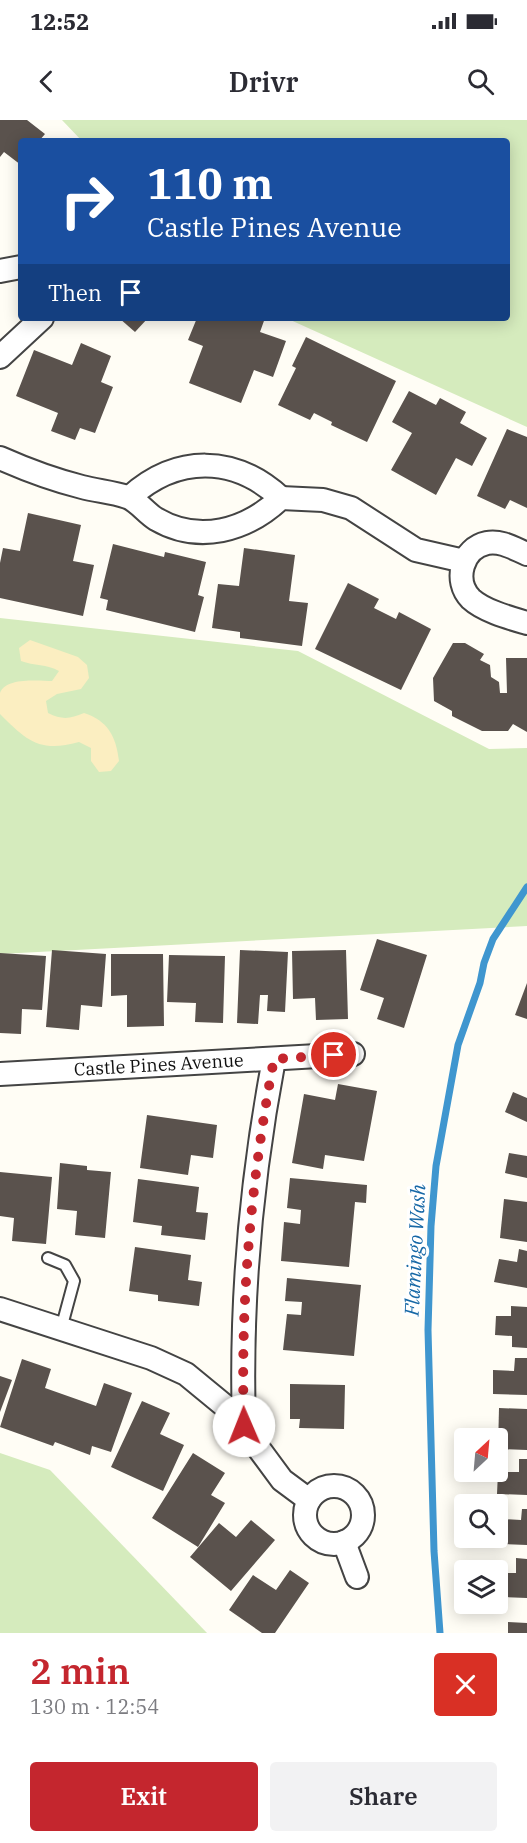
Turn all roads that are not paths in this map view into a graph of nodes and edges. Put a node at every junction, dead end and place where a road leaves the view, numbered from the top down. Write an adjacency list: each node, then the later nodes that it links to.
1 (18, 268): 2 (street)
2 (0, 271)
3 (39, 321): 4 (street)
4 (0, 357)
5 (0, 458): 6 (street)
6 (130, 497): 7 (street); 7 (street)
7 (281, 498): 9 (street)
8 (527, 554): 9 (street)
9 (464, 561): 10 (street)
10 (527, 623)
11 (353, 1054): 12 (street, Castle Pines Avenue)
12 (274, 1059): 13 (street, Castle Pines Avenue); 17 (street)
13 (0, 1074)
14 (48, 1258): 16 (lane)
15 (0, 1309): 16 (street)
16 (61, 1329): 17 (street)
17 (244, 1426): 18 (street)
18 (309, 1500): 19 (street); 19 (street)
19 (344, 1542): 20 (street)
20 (357, 1577)

